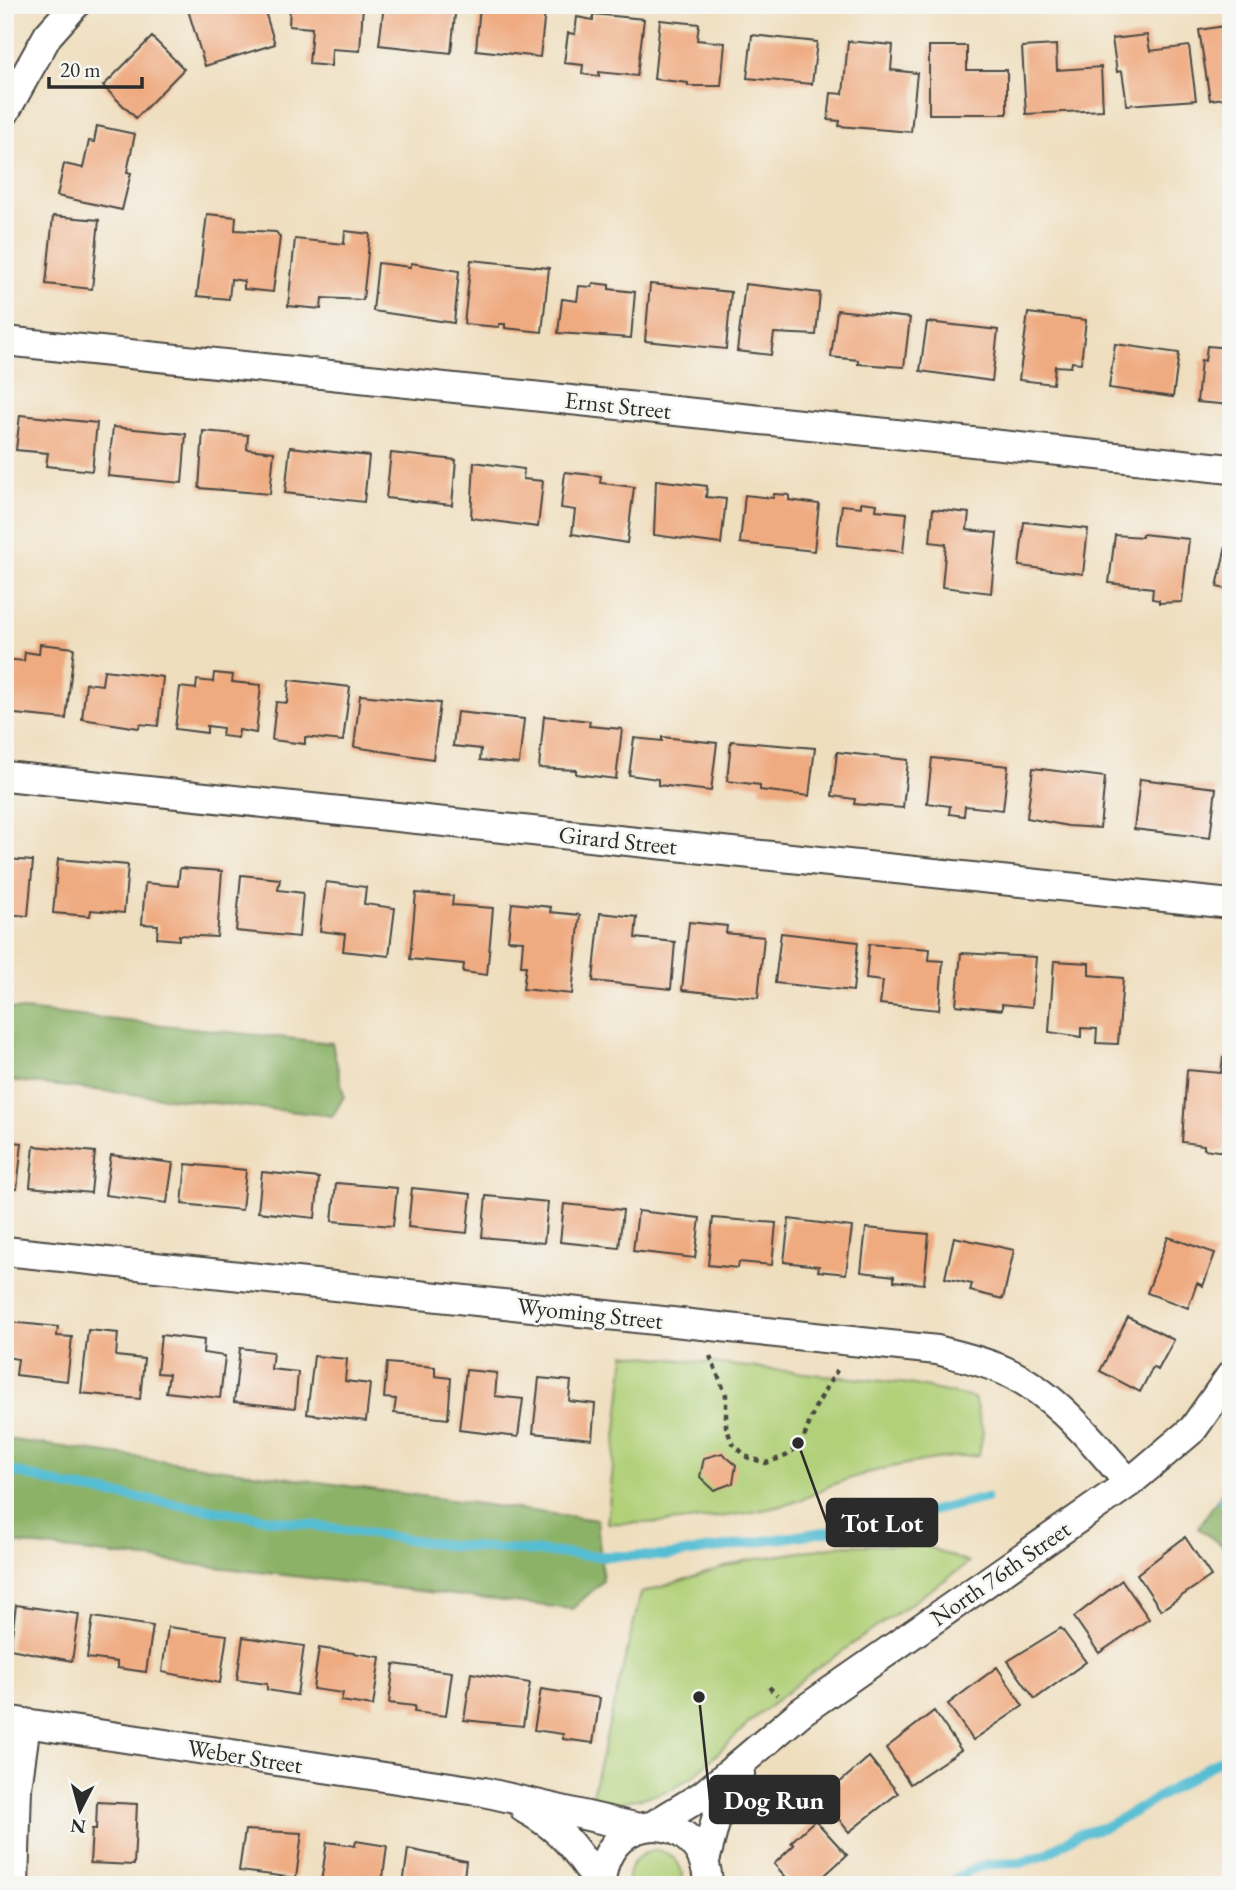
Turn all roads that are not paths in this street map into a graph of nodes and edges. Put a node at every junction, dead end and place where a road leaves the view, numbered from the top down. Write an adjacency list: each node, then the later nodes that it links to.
1 (75, 5): 2 (street)
2 (5, 112)
3 (5, 341): 4 (street, Ernst Street)
4 (1231, 469)
5 (5, 776): 6 (street, Girard Street)
6 (1231, 904)
7 (5, 1251): 9 (street, Wyoming Street)
8 (1231, 1375): 9 (street, North 76th Street)
9 (1129, 1483): 11 (street, North 76th Street)
10 (16, 1721): 12 (street, Weber Street); 15 (street)
11 (753, 1753): 13 (street, North 76th Street); 14 (street, North 76th Street)
12 (484, 1791): 13 (street, Weber Street); 16 (street, Weber Street)
13 (646, 1827): 14 (street, Weber Street); 16 (street, North 76th Street)
14 (708, 1878)
15 (14, 1885)
16 (601, 1885)

